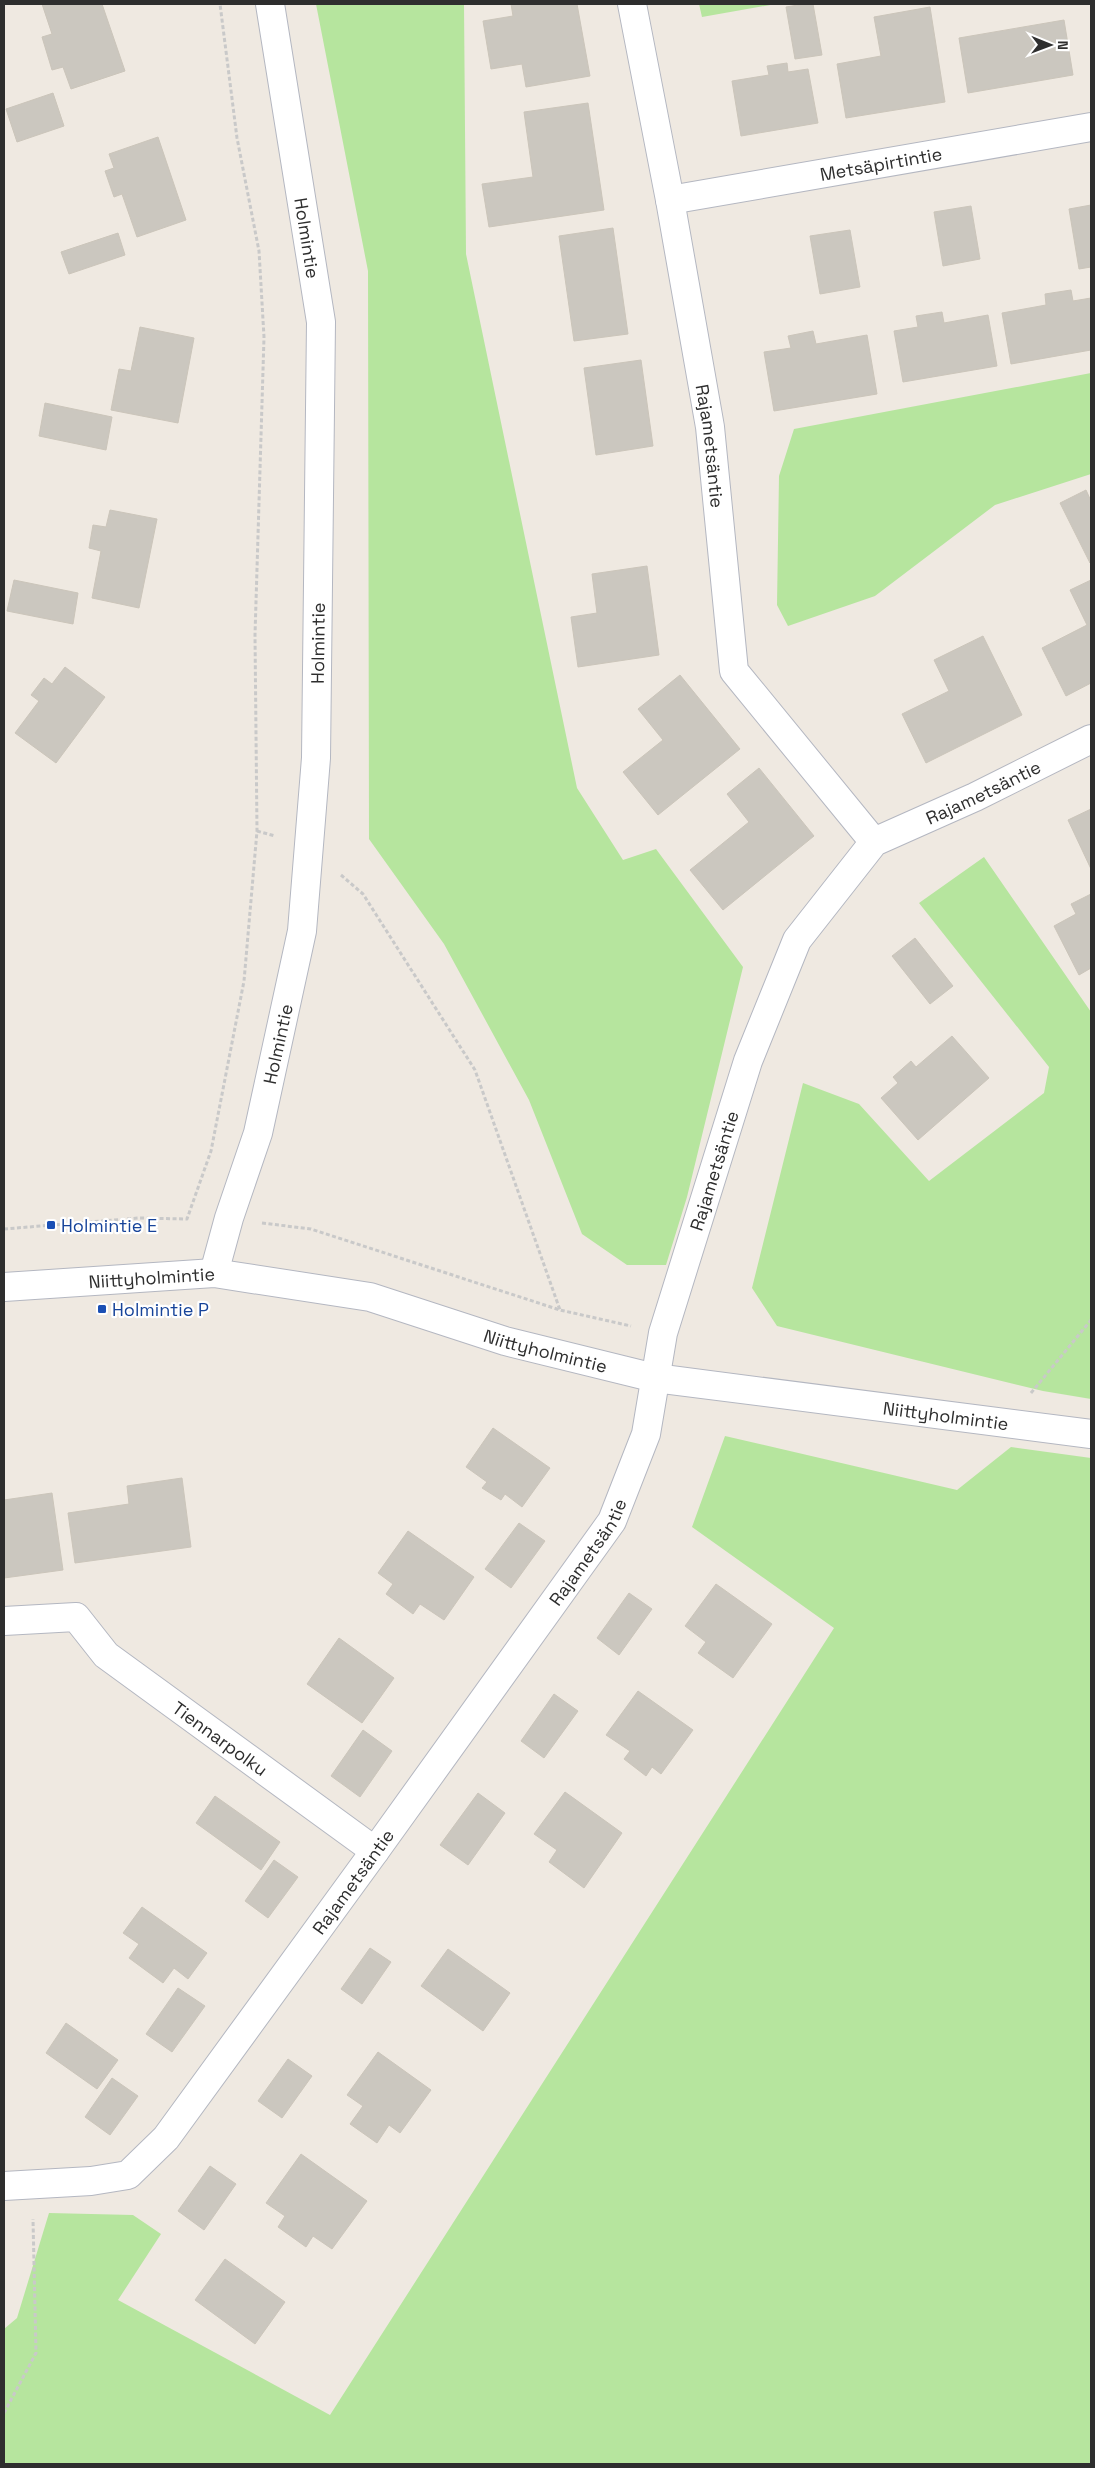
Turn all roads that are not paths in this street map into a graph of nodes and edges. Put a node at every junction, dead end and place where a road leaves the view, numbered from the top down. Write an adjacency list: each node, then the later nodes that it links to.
1 (270, 4): 7 (street, Holmintie)
2 (632, 4): 4 (street, Rajametsäntie)
3 (1091, 127): 4 (street, Metsäpirtintie)
4 (670, 200): 6 (street, Rajametsäntie)
5 (1091, 739): 6 (street, Rajametsäntie)
6 (874, 842): 9 (street, Rajametsäntie)
7 (214, 1273): 8 (street, Niittyholmintie); 9 (street, Niittyholmintie)
8 (4, 1287)
9 (655, 1378): 10 (street, Niittyholmintie); 12 (street, Rajametsäntie)
10 (1091, 1434)
11 (4, 1621): 12 (street, Tiennarpolku)
12 (375, 1851): 13 (street, Rajametsäntie)
13 (4, 2186)

